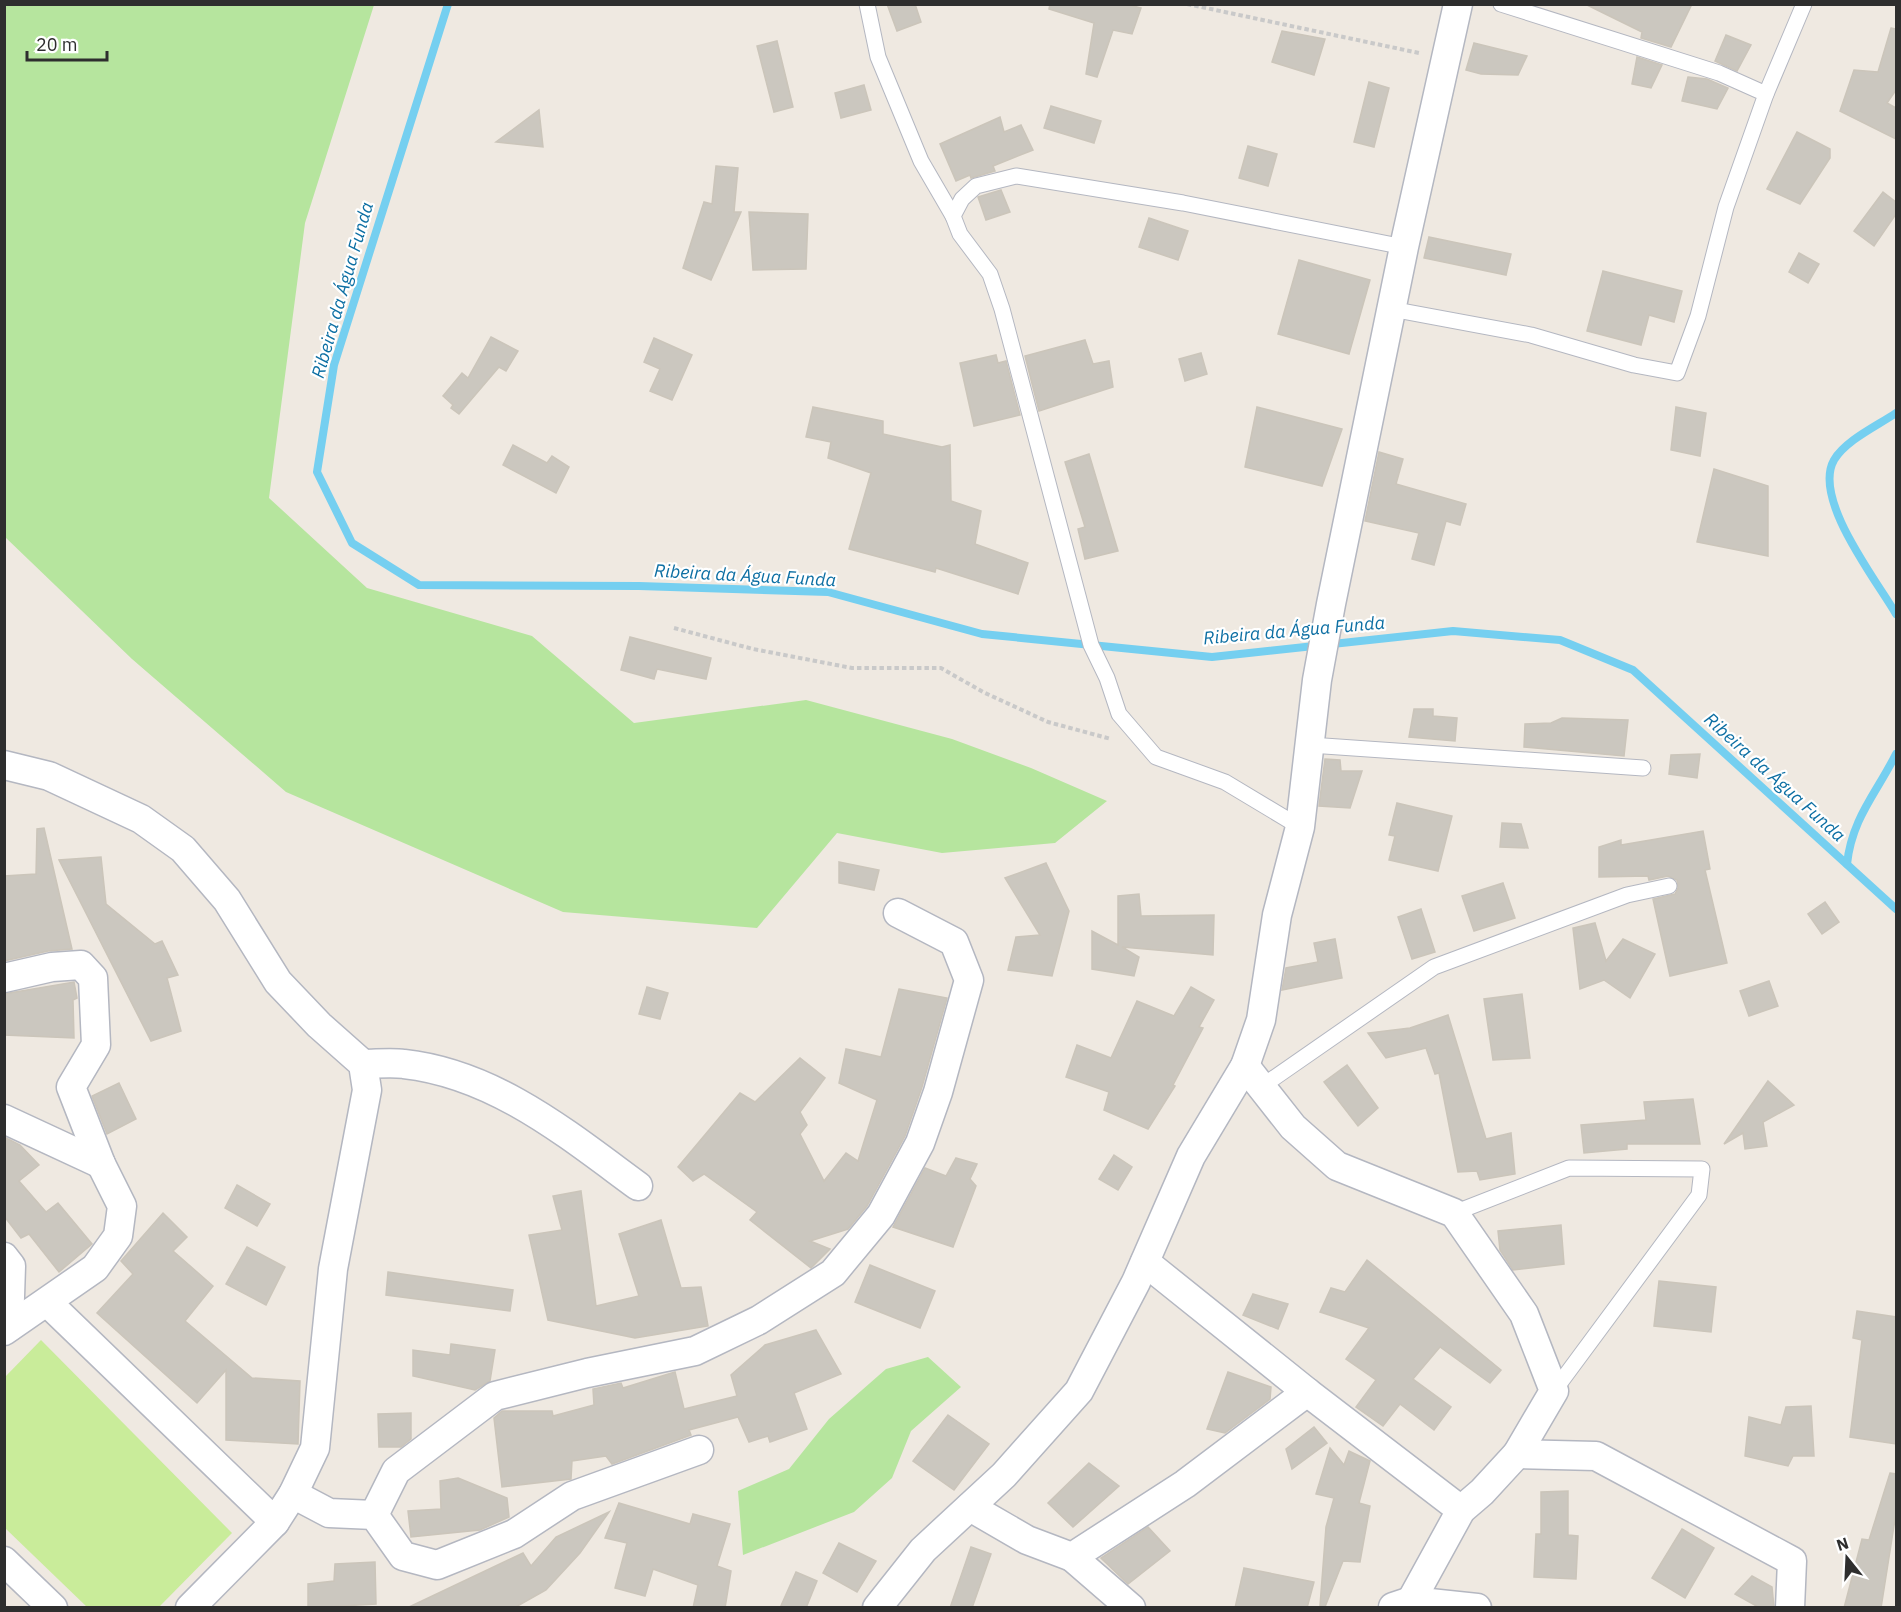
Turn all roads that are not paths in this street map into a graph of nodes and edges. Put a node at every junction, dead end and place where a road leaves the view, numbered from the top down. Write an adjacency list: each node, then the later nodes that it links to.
1 (867, 4): 6 (lane)
2 (1458, 4): 7 (street)
3 (1501, 4): 5 (lane)
4 (1804, 4): 5 (lane)
5 (1766, 94): 8 (lane)
6 (953, 216): 7 (lane); 12 (lane)
7 (1404, 247): 8 (street)
8 (1391, 309): 9 (street)
9 (1310, 745): 11 (lane); 12 (street)
10 (4, 765): 16 (street)
11 (1643, 768)
12 (1300, 827): 17 (street)
13 (1669, 886): 17 (lane)
14 (898, 913): 33 (street)
15 (4, 978): 19 (street)
16 (363, 1064): 20 (street); 30 (street)
17 (1253, 1076): 21 (street); 23 (street)
18 (4, 1119): 19 (street)
19 (101, 1164): 24 (street)
20 (638, 1186)
21 (1454, 1214): 26 (street); 26 (lane)
22 (4, 1257): 25 (street)
23 (1145, 1262): 27 (street); 31 (street)
24 (47, 1302): 25 (street); 34 (street)
25 (7, 1329)
26 (1554, 1391): 29 (street)
27 (1307, 1392): 32 (street); 35 (street)
28 (699, 1449): 33 (street)
29 (1517, 1454): 32 (street); 43 (street)
30 (293, 1494): 33 (street); 34 (street)
31 (970, 1507): 35 (street); 41 (street)
32 (1461, 1510): 37 (street)
33 (374, 1515)
34 (275, 1522): 38 (street)
35 (1072, 1557): 39 (street)
36 (4, 1560): 40 (street)
37 (1404, 1605): 42 (street)
38 (195, 1606)
39 (1129, 1607)
40 (53, 1608)
41 (877, 1608)
42 (1477, 1608)
43 (1790, 1608)

